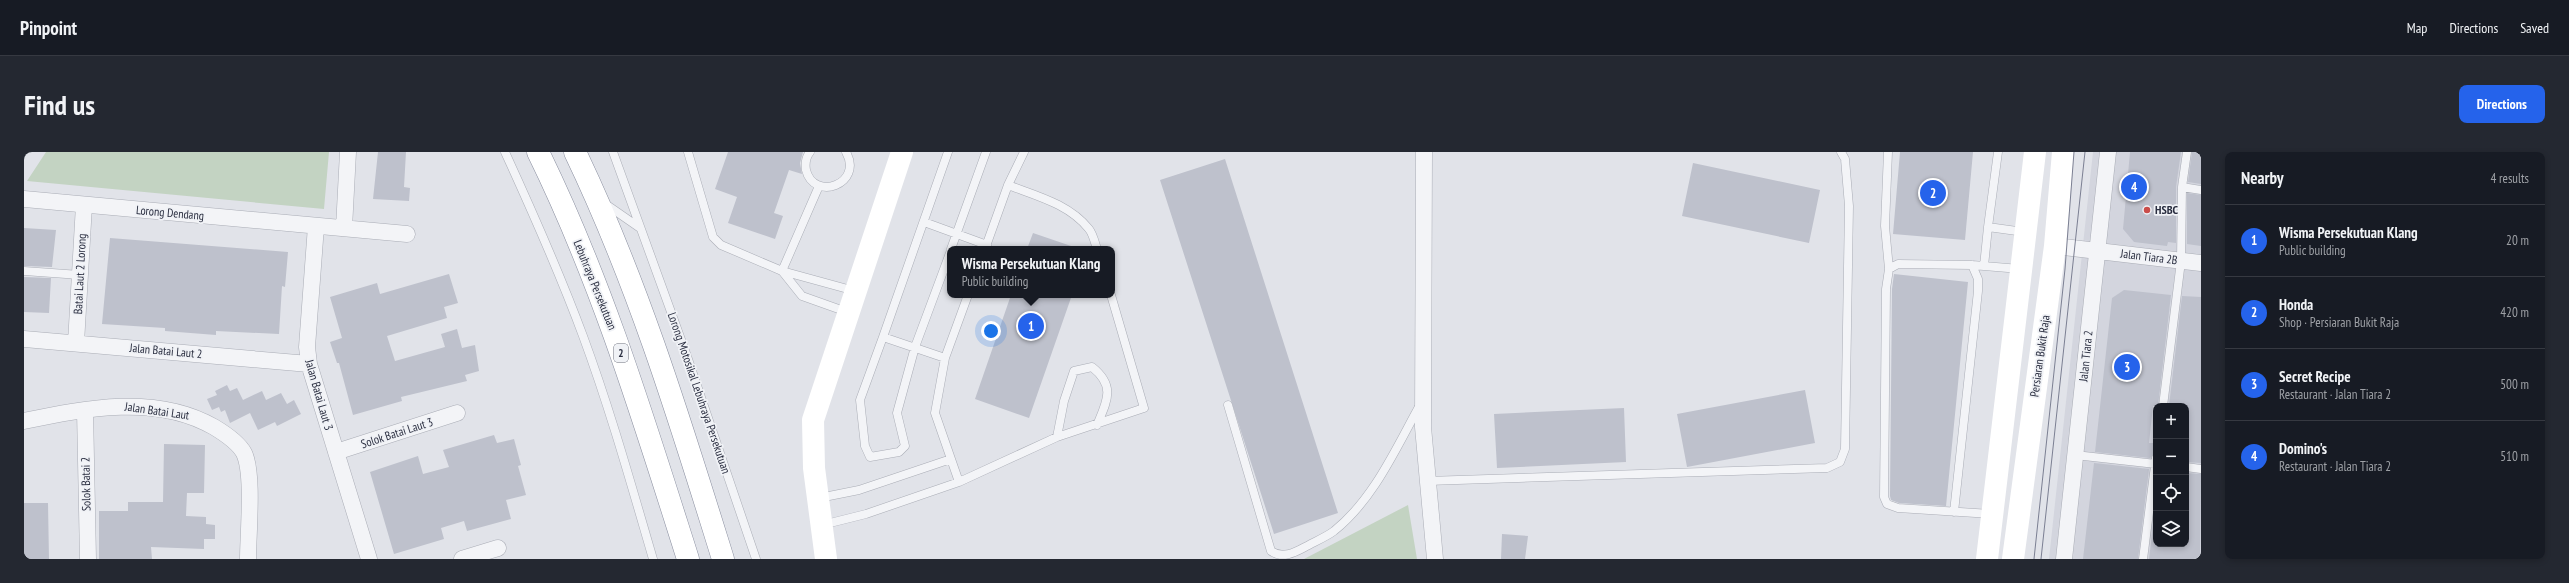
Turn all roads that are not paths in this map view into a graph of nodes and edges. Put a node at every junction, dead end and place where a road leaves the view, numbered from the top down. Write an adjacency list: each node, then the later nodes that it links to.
1 (348, 152): 33 (street)
2 (505, 152): 90 (lane)
3 (538, 152): 91 (main road, Lebuhraya Persekutuan / 2)
4 (575, 152): 27 (main road)
5 (613, 152): 34 (lane, Lorong Motosikal Lebuhraya Persekutuan)
6 (688, 152): 22 (lane)
7 (696, 152): 22 (lane)
8 (810, 152): 24 (lane)
9 (846, 152): 24 (lane)
10 (902, 152): 54 (main road)
11 (948, 152): 30 (lane)
12 (986, 152): 37 (lane)
13 (1024, 152): 23 (lane)
14 (1424, 152): 64 (street)
15 (1841, 152): 79 (lane)
16 (1888, 152): 49 (lane)
17 (1998, 152): 32 (lane)
18 (2035, 152): 35 (main road)
19 (2063, 152): 42 (main road, Persiaran Bukit Raja)
20 (2108, 152): 43 (street, Jalan Tiara 2)
21 (2186, 152): 25 (lane)
22 (692, 162): 51 (lane)
23 (1008, 185): 40 (lane); 41 (lane)
24 (820, 186): 51 (lane)
25 (2182, 187): 26 (lane); 45 (lane)
26 (2201, 190)
27 (597, 197): 34 (lane); 92 (main road)
28 (24, 199): 29 (street, Lorong Dendang)
29 (84, 205): 31 (street, Lorong Dendang); 53 (street, Batai Laut 2 Lorong)
30 (924, 222): 37 (lane); 58 (lane)
31 (316, 226): 33 (street, Lorong Dendang); 63 (street, Jalan Batai Laut 3)
32 (1988, 227): 35 (lane); 48 (lane)
33 (344, 228): 36 (street, Lorong Dendang)
34 (640, 228): 93 (lane, Lorong Motosikal Lebuhraya Persekutuan)
35 (2024, 232): 50 (main road)
36 (407, 234)
37 (956, 236): 38 (lane); 39 (lane)
38 (953, 246)
39 (983, 246)
40 (986, 246)
41 (1096, 246)
42 (2055, 246): 43 (street, Jalan Tiara 2B); 97 (main road, Persiaran Bukit Raja)
43 (2097, 251): 45 (street, Jalan Tiara 2B); 73 (street, Jalan Tiara 2)
44 (947, 261): 61 (lane)
45 (2181, 261): 46 (street, Jalan Tiara 2B); 65 (lane)
46 (2201, 263)
47 (1972, 265): 48 (lane); 49 (lane); 82 (lane)
48 (1984, 266): 50 (lane)
49 (1888, 268): 82 (lane)
50 (2020, 269): 83 (main road)
51 (782, 270): 54 (lane); 57 (lane)
52 (24, 271): 53 (lane)
53 (80, 275): 60 (street, Batai Laut 2 Lorong)
54 (855, 291): 57 (main road)
55 (967, 298): 62 (lane)
56 (1112, 298): 70 (lane)
57 (848, 312): 81 (main road)
58 (883, 337): 61 (lane); 61 (lane)
59 (24, 339): 60 (street, Jalan Batai Laut 2)
60 (76, 343): 63 (street, Jalan Batai Laut 2)
61 (915, 347): 62 (lane)
62 (945, 358): 74 (lane)
63 (309, 364): 72 (street, Jalan Batai Laut 3)
64 (1423, 399): 66 (lane); 79 (street)
65 (2163, 403)
66 (1228, 405)
67 (84, 410): 69 (street, Jalan Batai Laut); 86 (street, Solok Batai 2); 87 (street, Jalan Batai Laut)
68 (457, 413): 72 (street, Solok Batai Laut 3)
69 (24, 421)
70 (1097, 425): 71 (lane); 71 (lane)
71 (1057, 437): 80 (lane)
72 (336, 452): 88 (street, Jalan Batai Laut 3)
73 (2075, 455): 75 (lane); 98 (street, Jalan Tiara 2)
74 (951, 459): 80 (lane); 81 (lane)
75 (2153, 462)
76 (2189, 467): 77 (lane)
77 (2201, 469)
78 (2154, 475): 99 (lane)
79 (1427, 481): 95 (street)
80 (959, 482): 84 (lane)
81 (818, 499): 84 (main road)
82 (1954, 512): 83 (lane)
83 (1992, 514): 96 (main road)
84 (822, 525): 94 (main road)
85 (498, 548): 89 (street)
86 (88, 559)
87 (248, 559)
88 (369, 559)
89 (462, 559)
90 (653, 559)
91 (688, 559)
92 (723, 559)
93 (756, 559)
94 (826, 559)
95 (1435, 559)
96 (1987, 559)
97 (2013, 559)
98 (2064, 559)
99 (2143, 559)

